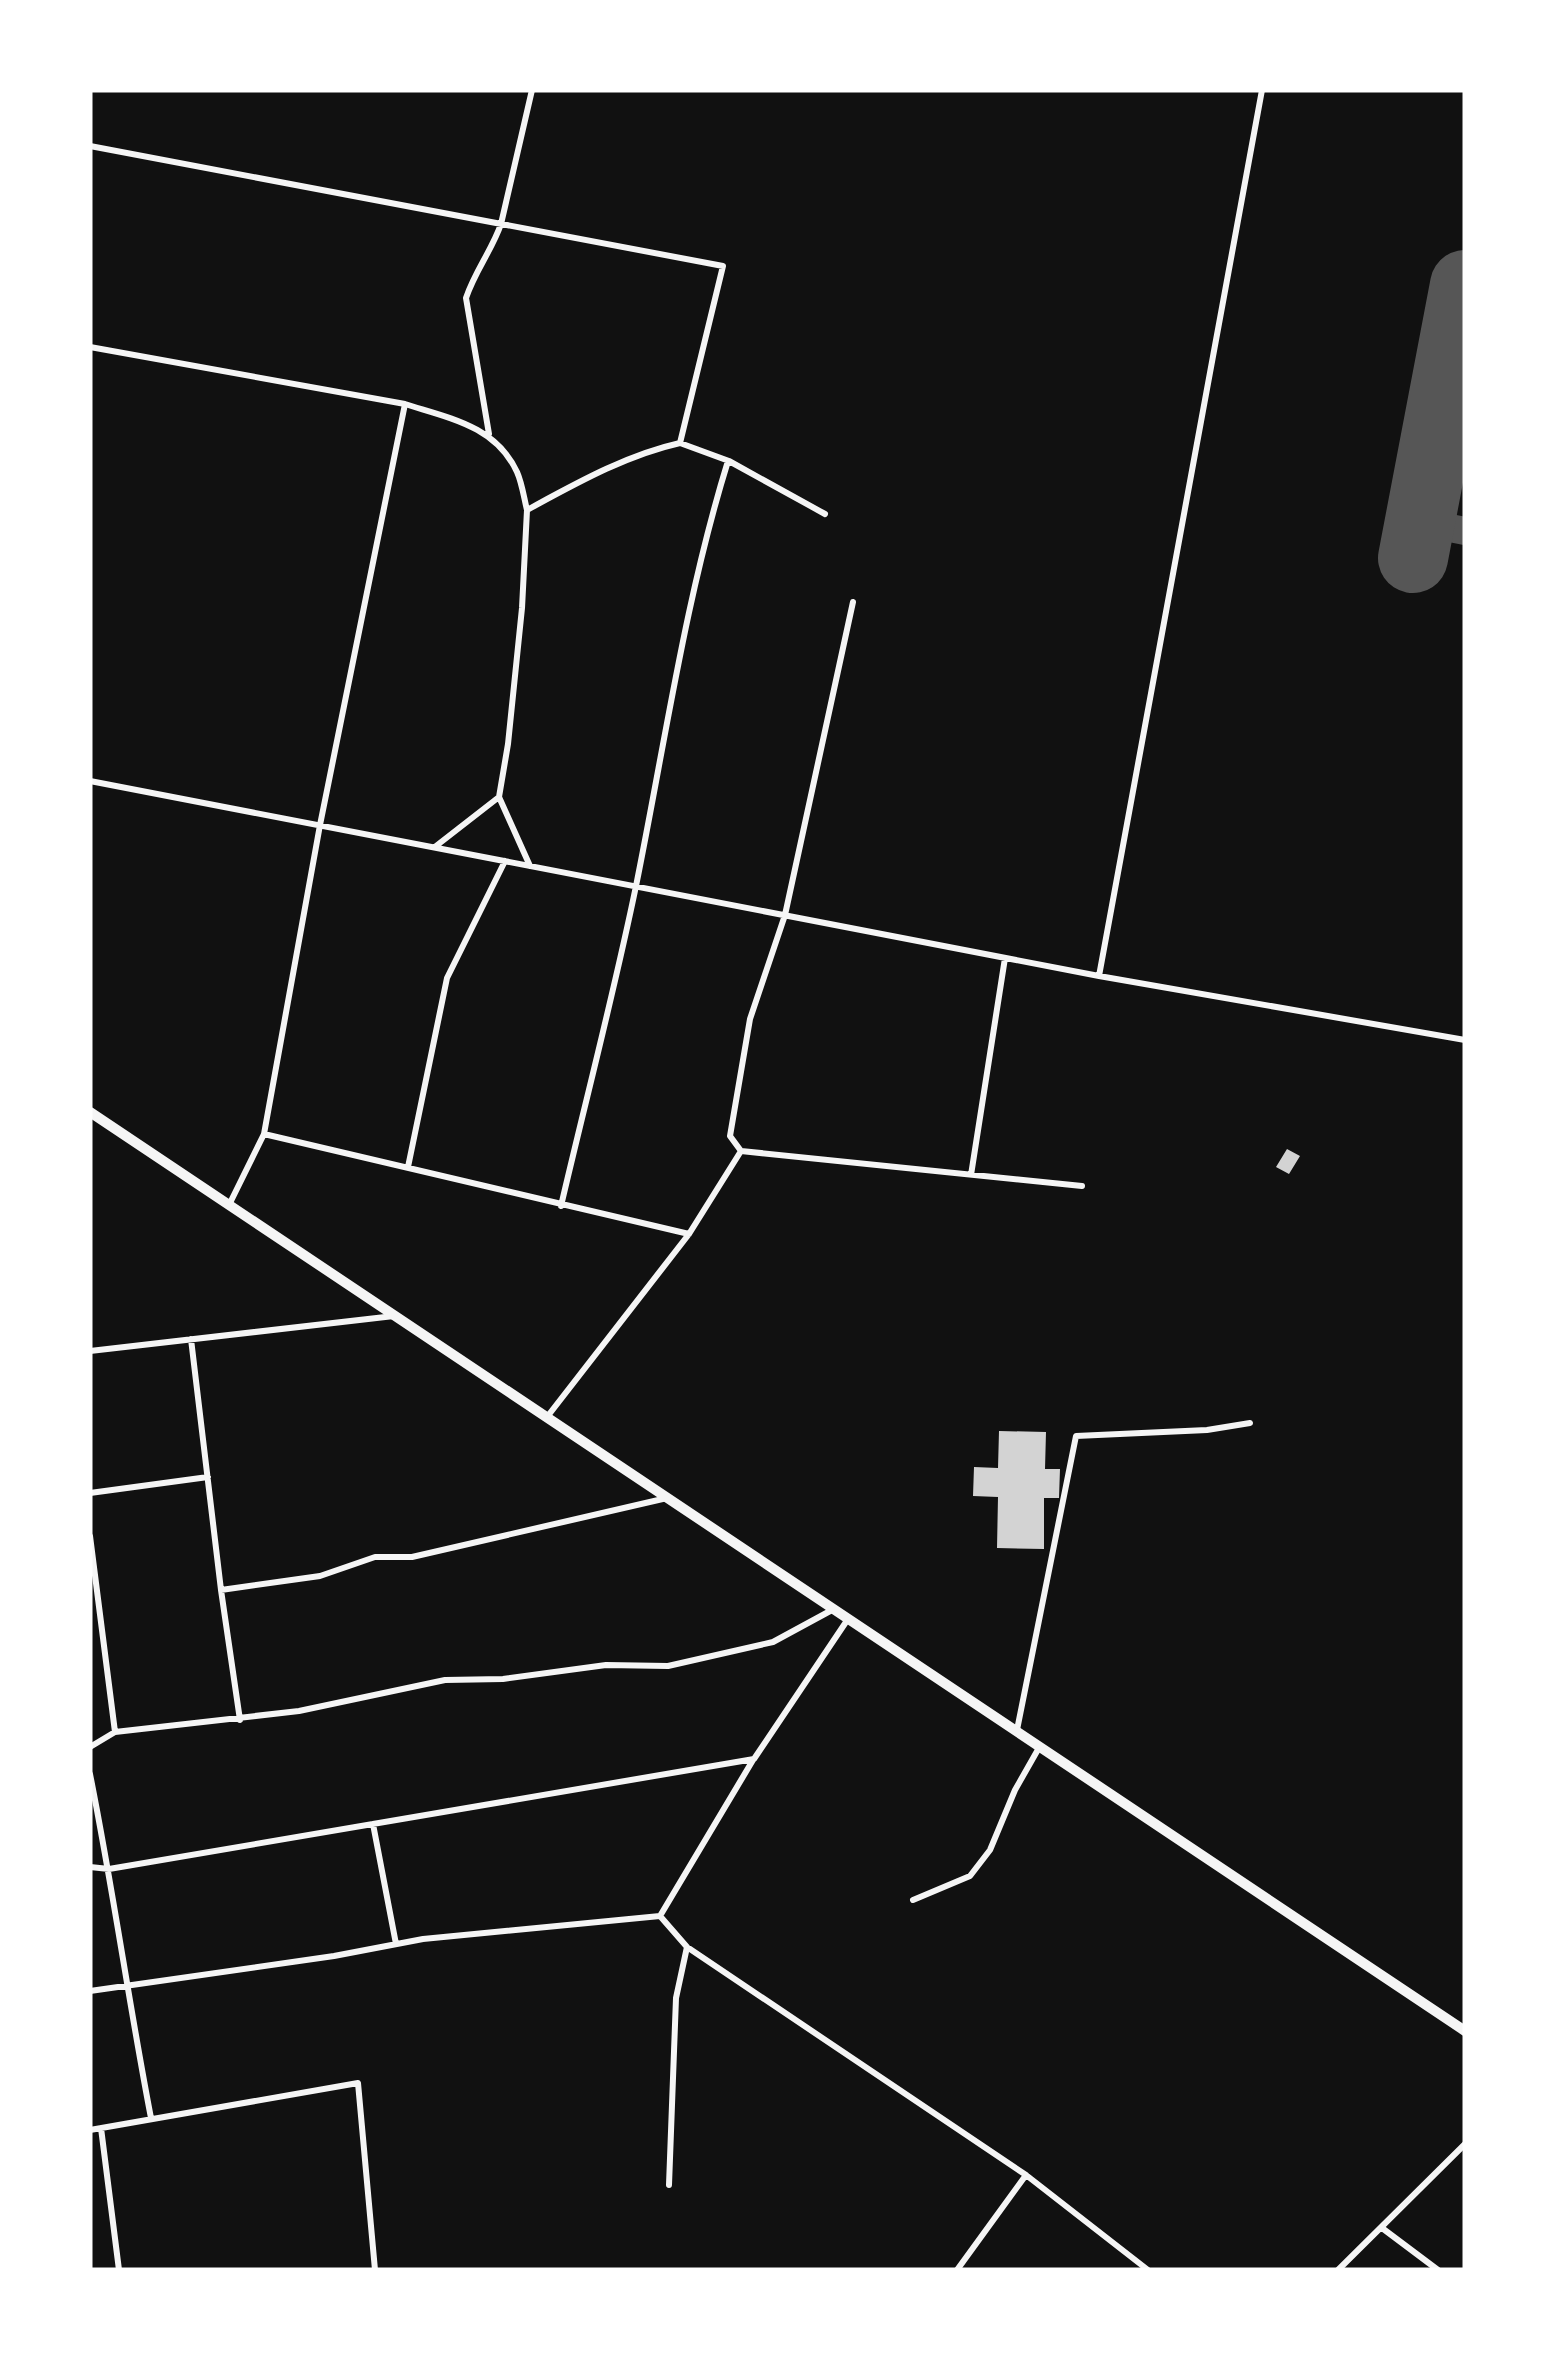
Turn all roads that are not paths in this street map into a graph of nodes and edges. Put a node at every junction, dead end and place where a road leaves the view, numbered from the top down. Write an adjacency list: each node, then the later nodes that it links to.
1 (532, 90): 4 (street)
2 (1262, 90): 22 (street)
3 (90, 146): 4 (street)
4 (501, 224): 7 (street); 8 (street)
5 (90, 347): 6 (street)
6 (405, 404): 7 (street); 15 (street)
7 (489, 434): 10 (street)
8 (680, 444): 9 (street); 10 (street)
9 (728, 461): 11 (street); 19 (street)
10 (526, 510): 14 (street)
11 (825, 514)
12 (853, 602): 20 (street)
13 (90, 781): 15 (street)
14 (499, 797): 16 (street); 18 (street)
15 (320, 825): 16 (street); 25 (street)
16 (435, 847): 17 (street)
17 (505, 862): 18 (street); 27 (street)
18 (530, 866): 19 (street)
19 (636, 886): 20 (street); 31 (street)
20 (785, 915): 21 (street); 26 (street)
21 (1005, 958): 22 (street); 28 (street)
22 (1099, 976): 23 (street)
23 (1465, 1040)
24 (90, 1112): 30 (main road)
25 (264, 1134): 27 (street); 30 (street)
26 (740, 1152): 28 (street); 32 (street)
27 (408, 1167): 31 (street)
28 (971, 1175): 29 (street)
29 (1082, 1186)
30 (230, 1203): 33 (main road)
31 (561, 1206): 32 (street)
32 (689, 1234): 36 (street)
33 (396, 1316): 34 (street); 36 (main road)
34 (192, 1339): 35 (street); 38 (street)
35 (90, 1351)
36 (547, 1417): 40 (main road)
37 (1250, 1423): 46 (street)
38 (208, 1478): 39 (street); 42 (street)
39 (90, 1493)
40 (668, 1498): 42 (street); 43 (main road)
41 (90, 1536): 47 (street)
42 (222, 1590): 45 (street)
43 (833, 1610): 44 (main road); 45 (street)
44 (848, 1618): 46 (main road); 50 (street)
45 (240, 1720): 47 (street)
46 (1017, 1730): 48 (main road)
47 (115, 1732): 49 (street)
48 (1040, 1745): 55 (street); 61 (main road)
49 (90, 1748)
50 (754, 1759): 52 (street); 56 (street)
51 (90, 1774): 54 (street)
52 (373, 1824): 54 (street); 57 (street)
53 (90, 1867): 54 (street)
54 (109, 1869): 59 (street)
55 (914, 1900)
56 (660, 1916): 57 (street); 58 (street)
57 (396, 1944): 59 (street)
58 (686, 1947): 66 (street); 67 (street)
59 (125, 1986): 60 (street); 62 (street)
60 (90, 1991)
61 (1465, 2030)
62 (152, 2118): 63 (street); 70 (street)
63 (102, 2128): 64 (street); 69 (street)
64 (90, 2130)
65 (1465, 2144): 68 (street)
66 (1026, 2175): 71 (street); 72 (street)
67 (669, 2185)
68 (1382, 2228): 73 (street); 74 (street)
69 (119, 2270)
70 (375, 2270)
71 (958, 2270)
72 (1148, 2270)
73 (1338, 2270)
74 (1438, 2270)

